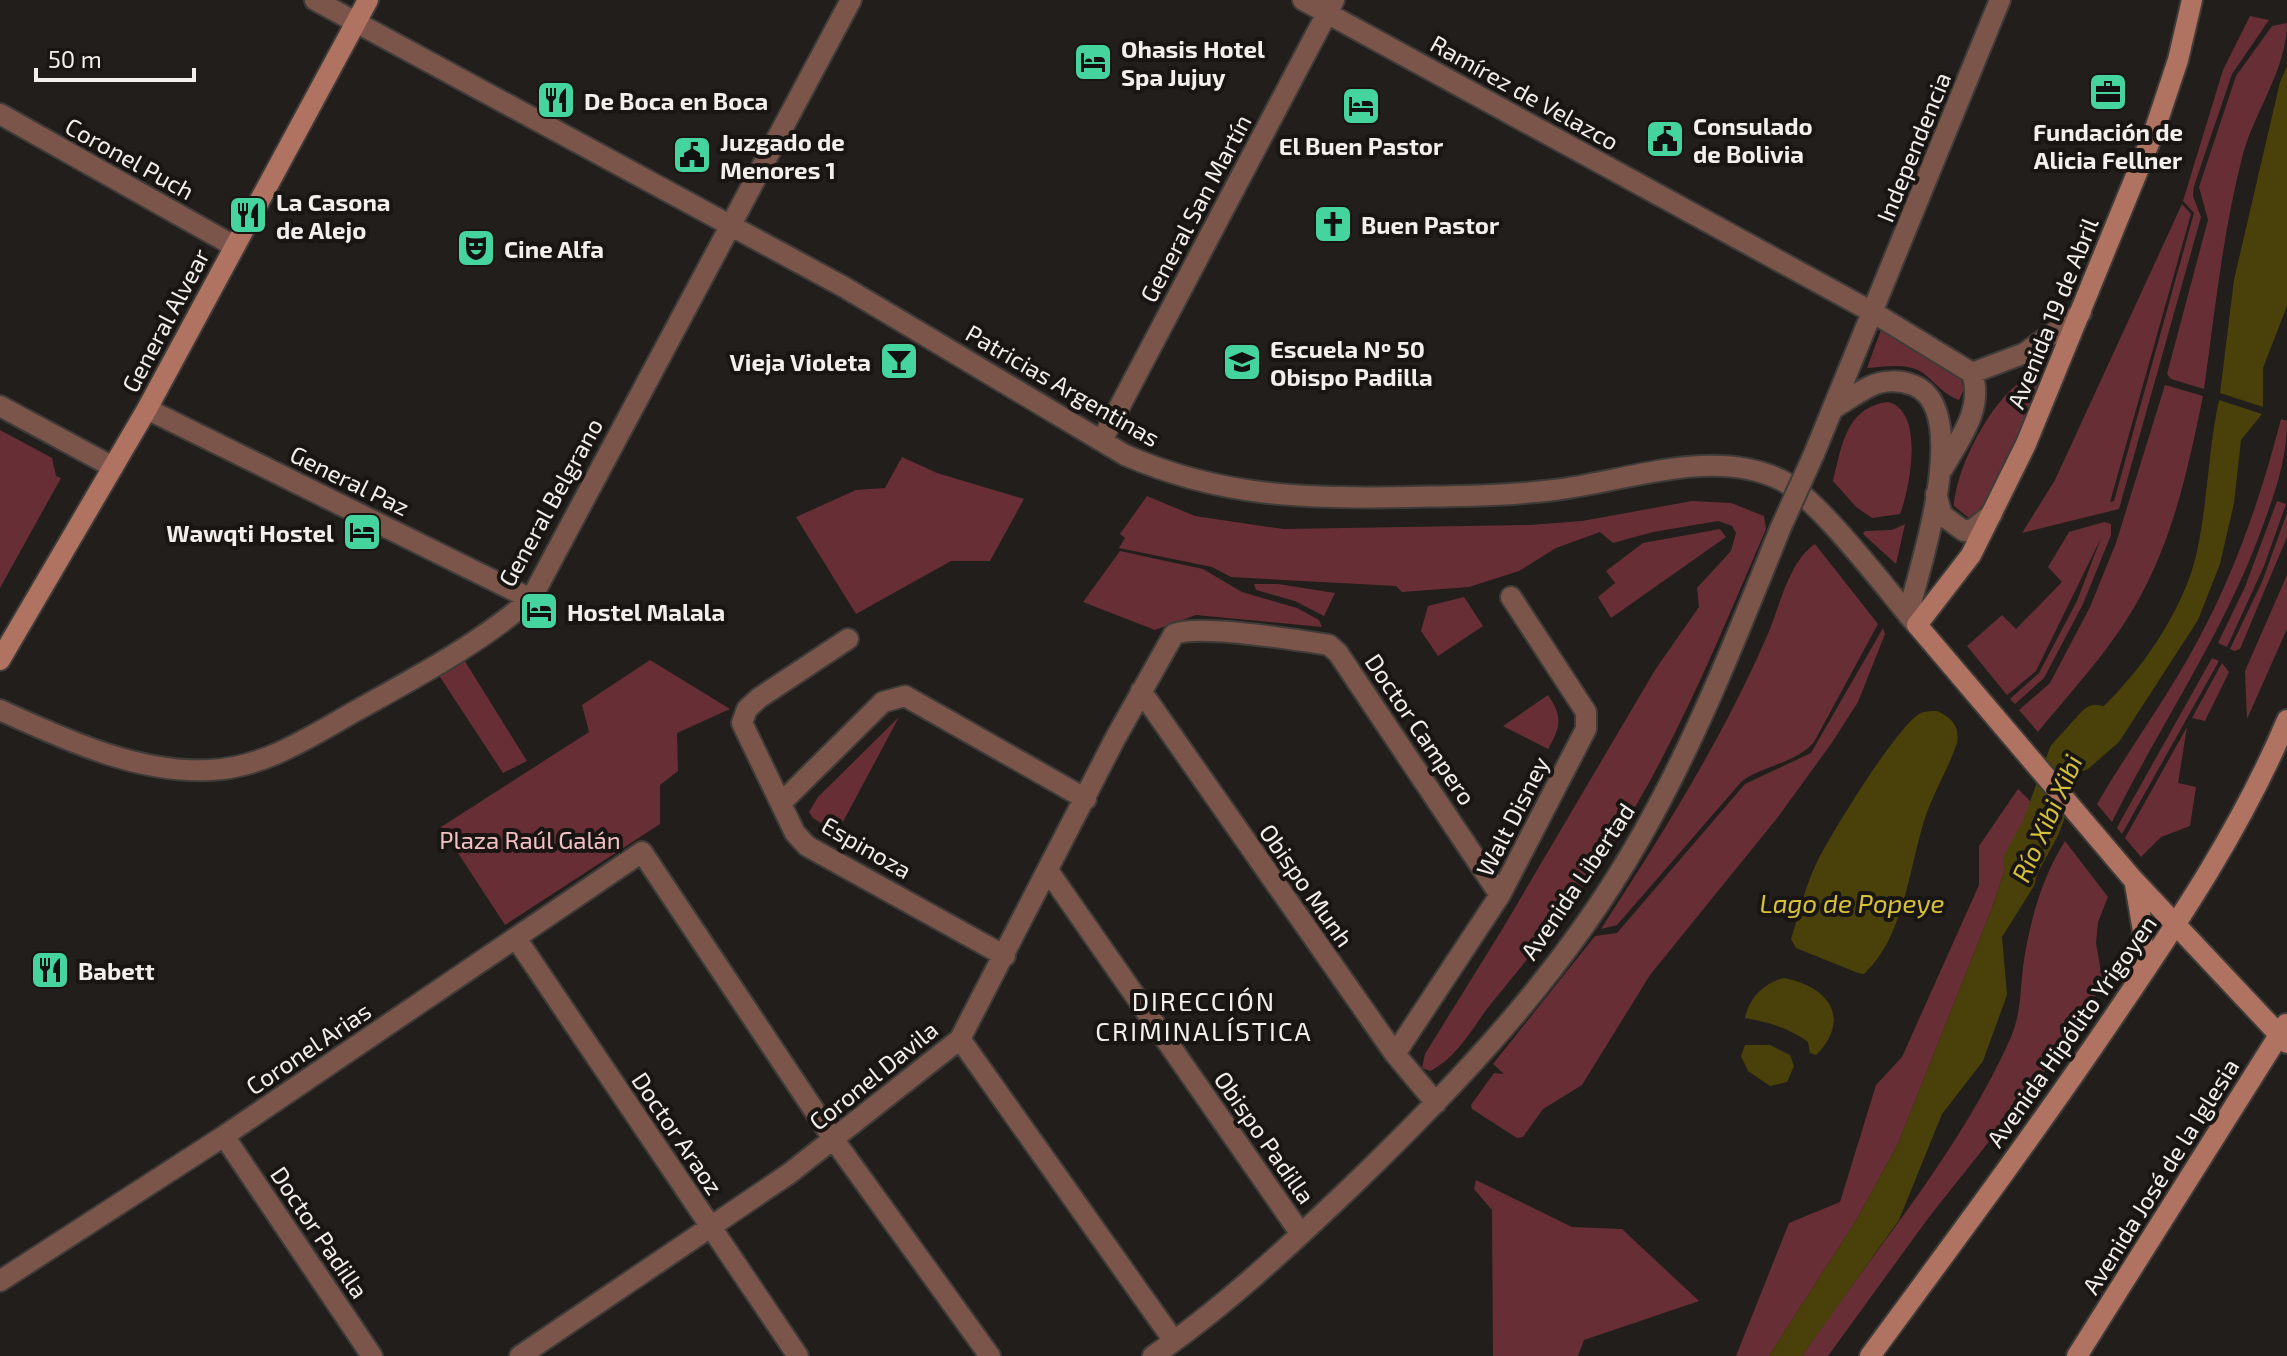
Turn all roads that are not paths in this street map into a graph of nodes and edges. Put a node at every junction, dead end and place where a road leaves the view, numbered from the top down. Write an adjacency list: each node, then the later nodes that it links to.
1 (315, 0): 8 (street, Patricias Argentinas)
2 (368, 0): 8 (main road, General Alvear)
3 (851, 0): 10 (street, General Belgrano)
4 (1303, 0): 7 (street, Ramírez de Velazco)
5 (2000, 0): 12 (street, Independencia)
6 (2192, 0): 13 (main road, Avenida 19 de Abril)
7 (1330, 6): 12 (street, Ramírez de Velazco); 18 (street, General San Martín)
8 (356, 22): 10 (street, Patricias Argentinas); 11 (main road, General Alvear)
9 (0, 114): 11 (street, Coronel Puch)
10 (731, 225): 18 (street, Patricias Argentinas); 24 (street, General Belgrano)
11 (234, 246): 17 (main road, General Alvear)
12 (1874, 313): 14 (street, Ramírez de Velazco); 16 (street, Avenida Libertad)
13 (2081, 313): 14 (street); 22 (main road, Avenida 19 de Abril)
14 (1972, 373): 20 (street)
15 (0, 406): 19 (street)
16 (1834, 408): 20 (street); 44 (street, Avenida Libertad, bridge)
17 (147, 409): 19 (main road, General Alvear); 24 (street, General Paz)
18 (1102, 440): 25 (street, Patricias Argentinas)
19 (113, 467): 28 (main road, General Alvear)
20 (1940, 472): 21 (street)
21 (1936, 494): 22 (street); 25 (street)
22 (1993, 513): 25 (main road, Avenida 19 de Abril)
23 (1511, 597): 36 (street, Walt Disney)
24 (531, 599): 30 (street, General Belgrano)
25 (1912, 620): 35 (main road, Patricias Argentinas)
26 (1174, 634): 29 (street, Coronel Davila); 36 (street, Doctor Campero)
27 (848, 639): 33 (street, Espinoza)
28 (0, 660)
29 (1141, 691): 32 (street, Coronel Davila); 43 (street, Obispo Munh)
30 (0, 710)
31 (2287, 720): 37 (main road, Avenida Hipólito Yrigoyen)
32 (1086, 799): 33 (street); 34 (street, Coronel Davila)
33 (782, 802): 39 (street, Espinoza)
34 (1049, 872): 39 (street, Coronel Davila); 48 (street, Obispo Padilla)
35 (2130, 876): 37 (main road, Patricias Argentinas); 40 (main road)
36 (1500, 895): 43 (street, Walt Disney)
37 (2175, 926): 40 (main road, Avenida Hipólito Yrigoyen); 41 (main road, Patricias Argentinas)
38 (516, 938): 45 (street, Coronel Arias); 46 (street, Coronel Arias); 47 (street, Doctor Araoz)
39 (1005, 956): 42 (street, Coronel Davila)
40 (2138, 981): 56 (main road, Avenida Hipólito Yrigoyen)
41 (2285, 1034): 57 (main road, Avenida José de la Iglesia)
42 (960, 1039): 46 (street, Coronel Davila); 50 (street)
43 (1395, 1054): 44 (street, Obispo Munh)
44 (1436, 1103): 48 (street, Avenida Libertad)
45 (224, 1136): 49 (street, Coronel Arias); 51 (street, Doctor Padilla)
46 (834, 1140): 47 (street, Coronel Davila); 54 (street)
47 (710, 1227): 52 (street, Coronel Davila); 53 (street, Doctor Araoz)
48 (1301, 1234): 50 (street, Avenida Libertad)
49 (0, 1281)
50 (1174, 1341): 55 (street, Avenida Libertad)
51 (372, 1356)
52 (520, 1356)
53 (798, 1356)
54 (990, 1356)
55 (1153, 1356)
56 (1870, 1356)
57 (2077, 1356)

